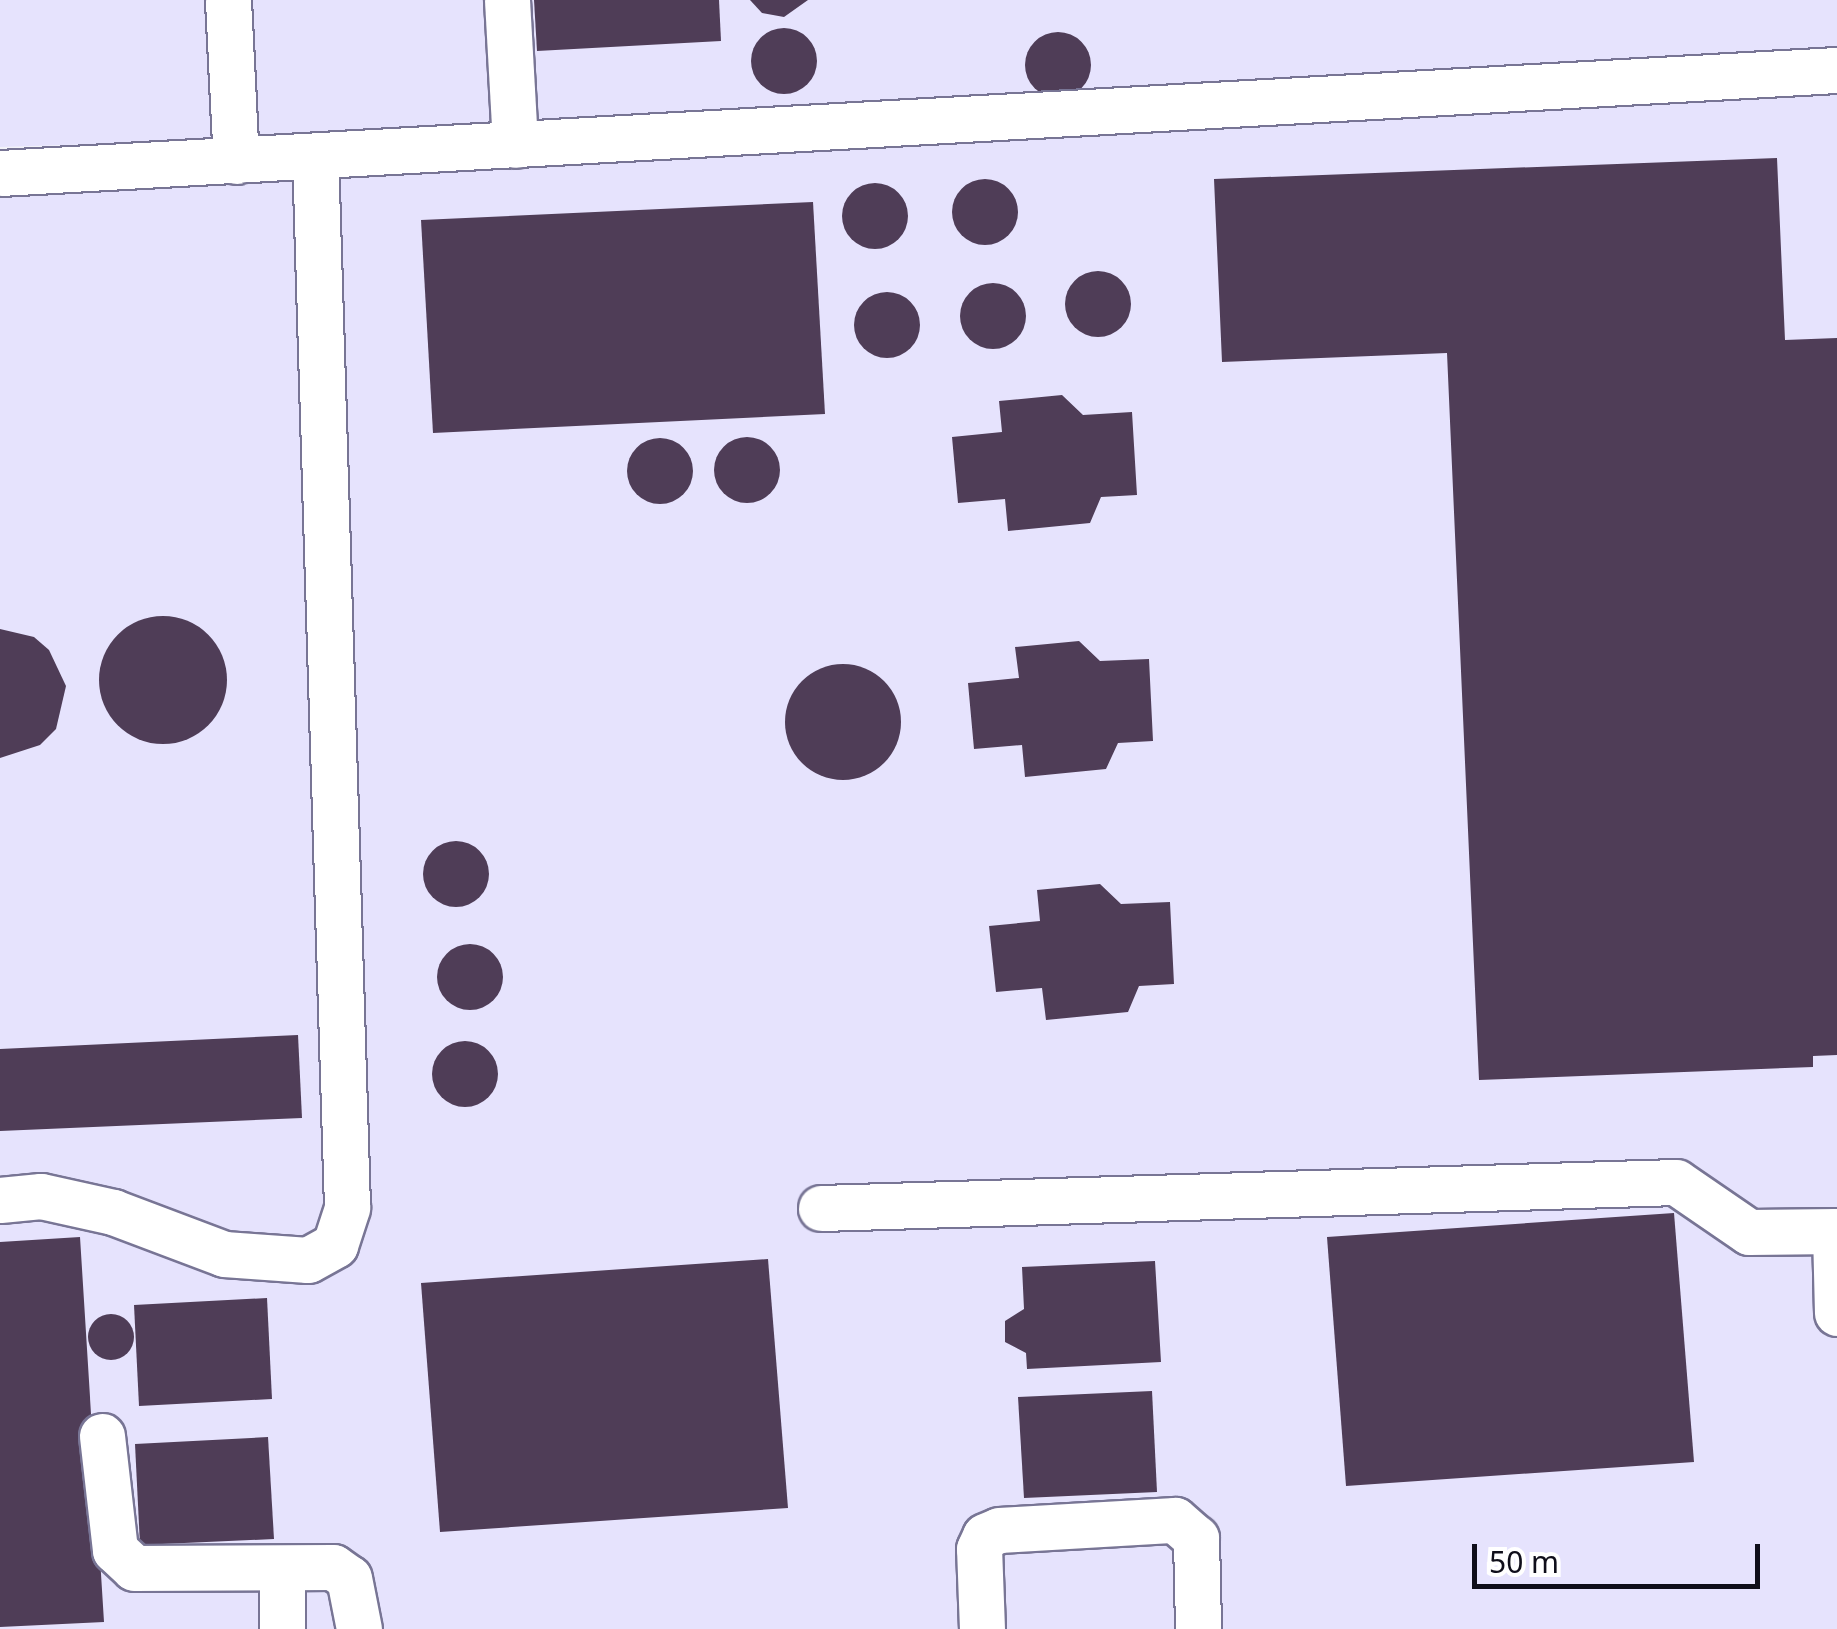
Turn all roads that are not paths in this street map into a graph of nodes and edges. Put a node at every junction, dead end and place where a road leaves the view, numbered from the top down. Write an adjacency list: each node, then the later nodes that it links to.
1 (228, 0): 6 (lane)
2 (507, 0): 4 (lane)
3 (1837, 70): 4 (lane)
4 (515, 145): 5 (lane)
5 (315, 156): 6 (lane); 8 (lane)
6 (236, 160): 7 (lane)
7 (0, 173)
8 (0, 1200)
9 (821, 1208): 10 (lane)
10 (1836, 1231): 11 (lane)
11 (1837, 1314)
12 (102, 1436): 13 (lane)
13 (282, 1571): 14 (lane); 15 (lane)
14 (282, 1629)
15 (358, 1629)
16 (982, 1629): 17 (lane)
17 (1198, 1629)

